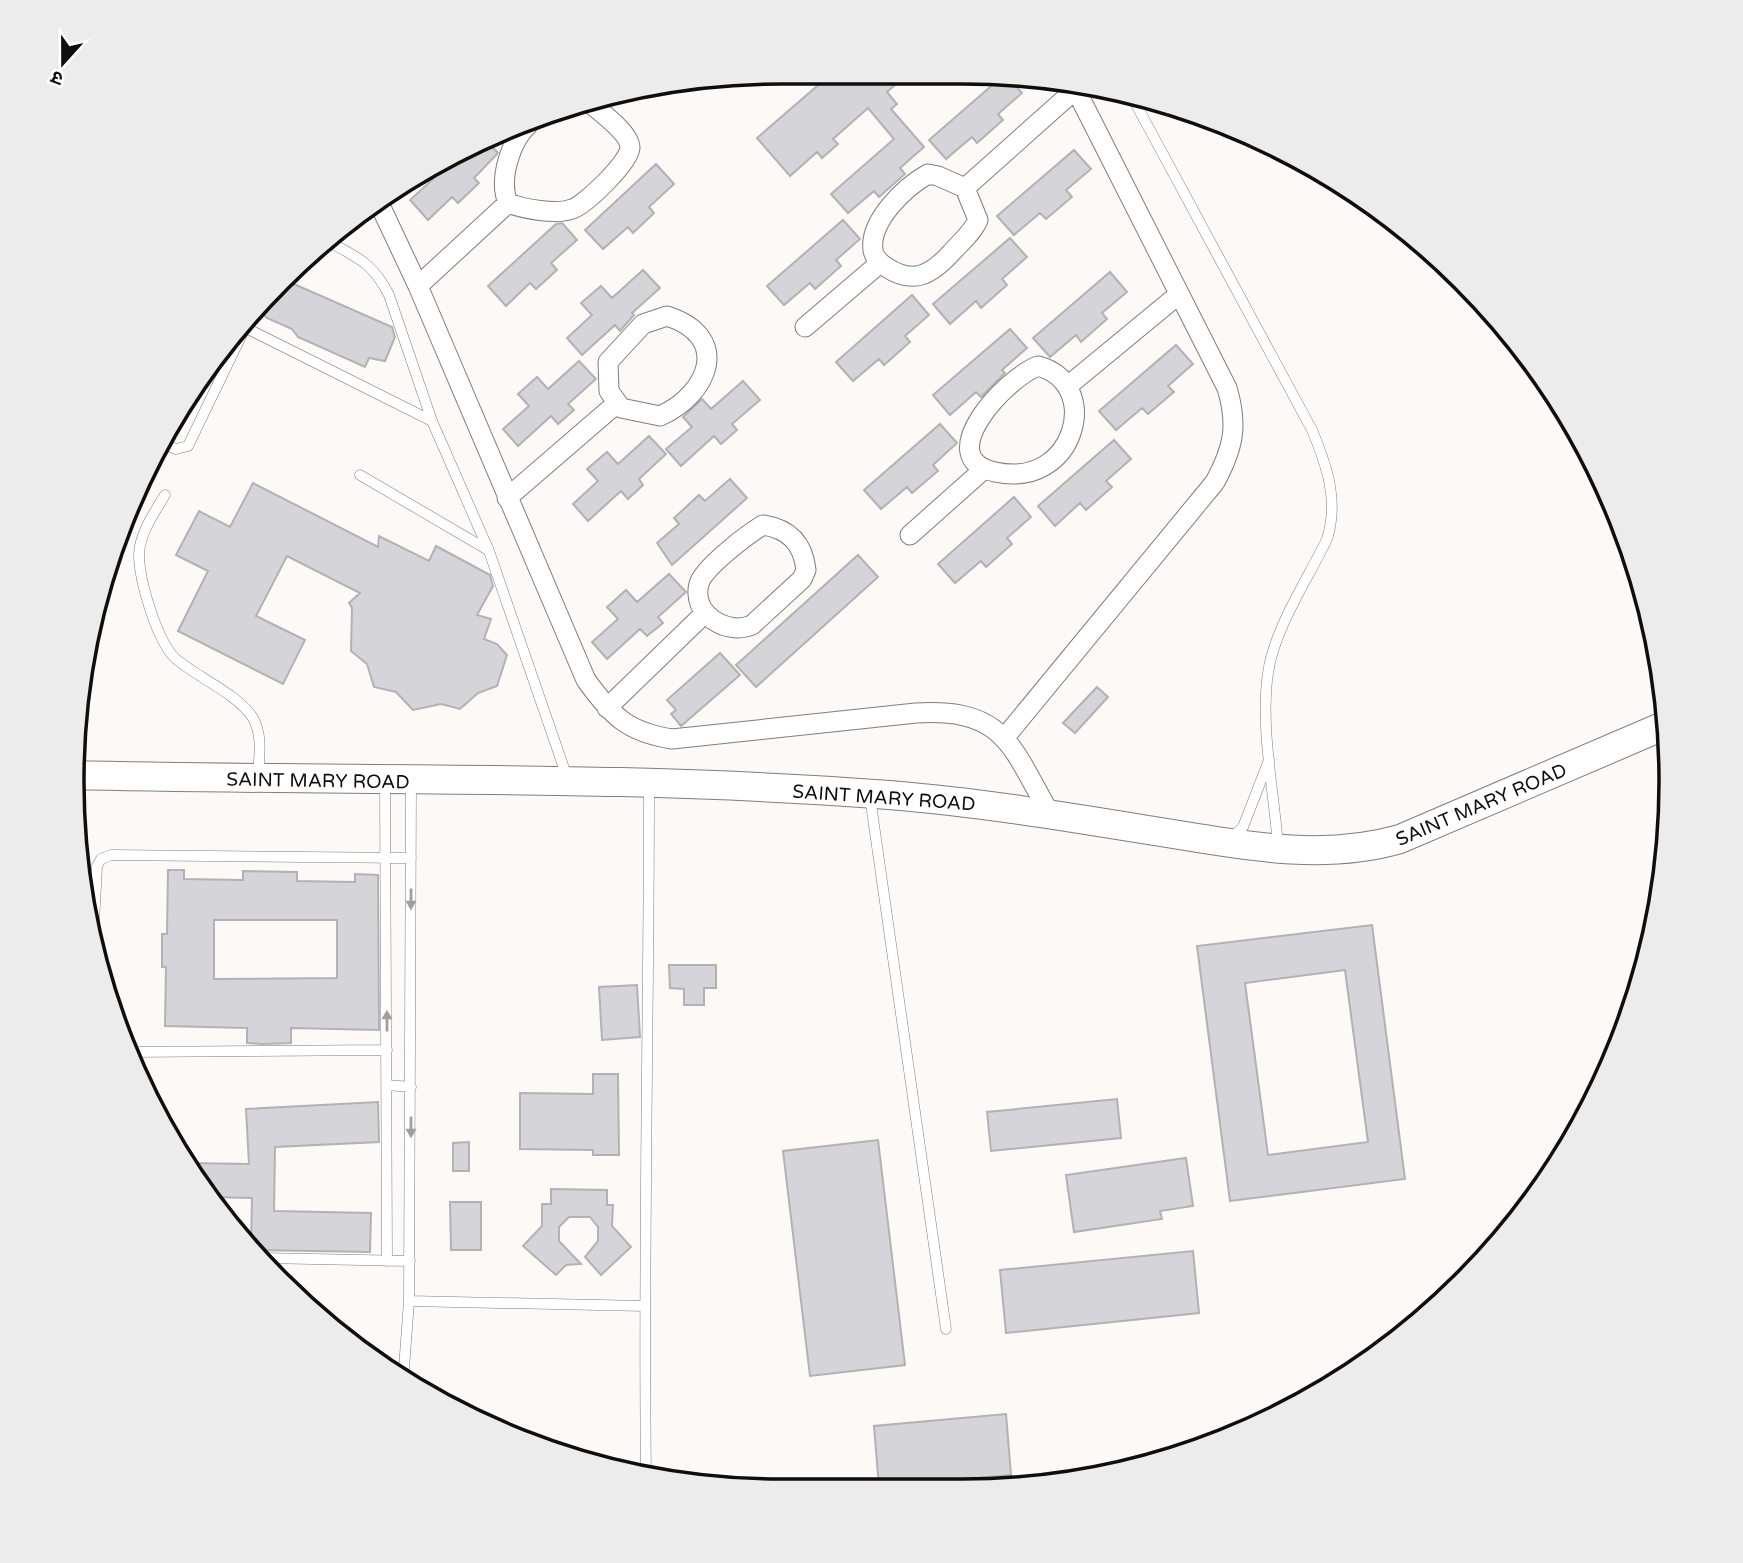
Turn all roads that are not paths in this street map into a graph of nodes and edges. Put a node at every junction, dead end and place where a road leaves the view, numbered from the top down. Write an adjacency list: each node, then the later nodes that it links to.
1 (1068, 92): 6 (street)
2 (1077, 94): 12 (street)
3 (1136, 107): 30 (lane)
4 (597, 109): 7 (street)
5 (517, 136): 7 (street)
6 (965, 188): 10 (street); 10 (street)
7 (508, 203): 11 (street)
8 (382, 210): 11 (street)
9 (336, 246): 18 (lane)
10 (880, 262): 13 (street)
11 (418, 286): 23 (street)
12 (1178, 295): 16 (street); 29 (street)
13 (805, 327)
14 (250, 330): 18 (lane)
15 (231, 354): 19 (lane)
16 (1069, 385): 20 (street); 20 (street)
17 (616, 404): 17 (street); 23 (street)
18 (432, 421): 25 (lane)
19 (170, 447)
20 (983, 470): 24 (street)
21 (360, 475): 25 (lane)
22 (165, 495): 32 (lane)
23 (507, 498): 27 (street)
24 (909, 535)
25 (489, 551): 33 (lane)
26 (704, 614): 26 (street); 27 (street)
27 (607, 708): 29 (street)
28 (1657, 729): 39 (street, SAINT MARY ROAD)
29 (1006, 736): 37 (street)
30 (1270, 757): 38 (lane); 39 (lane)
31 (84, 775): 32 (street, SAINT MARY ROAD)
32 (258, 780): 34 (street, SAINT MARY ROAD)
33 (569, 781): 34 (street, SAINT MARY ROAD); 35 (street, SAINT MARY ROAD)
34 (398, 782): 40 (lane); 41 (lane)
35 (649, 783): 36 (street, SAINT MARY ROAD); 51 (lane)
36 (869, 793): 37 (street, SAINT MARY ROAD); 52 (lane)
37 (1050, 814): 38 (street, SAINT MARY ROAD)
38 (1227, 842): 39 (street, SAINT MARY ROAD)
39 (1279, 849)
40 (386, 858): 41 (lane); 42 (lane); 43 (lane, one-way to 40)
41 (411, 858): 46 (lane, one-way to 46)
42 (95, 905)
43 (387, 1050): 44 (lane); 45 (lane)
44 (139, 1052)
45 (387, 1085): 46 (lane); 48 (lane)
46 (411, 1087): 49 (lane, one-way to 49)
47 (273, 1258): 48 (lane)
48 (387, 1261): 49 (lane)
49 (410, 1261): 50 (lane)
50 (409, 1301): 51 (lane); 53 (lane)
51 (644, 1306): 54 (lane)
52 (946, 1329)
53 (404, 1368)
54 (646, 1466)

